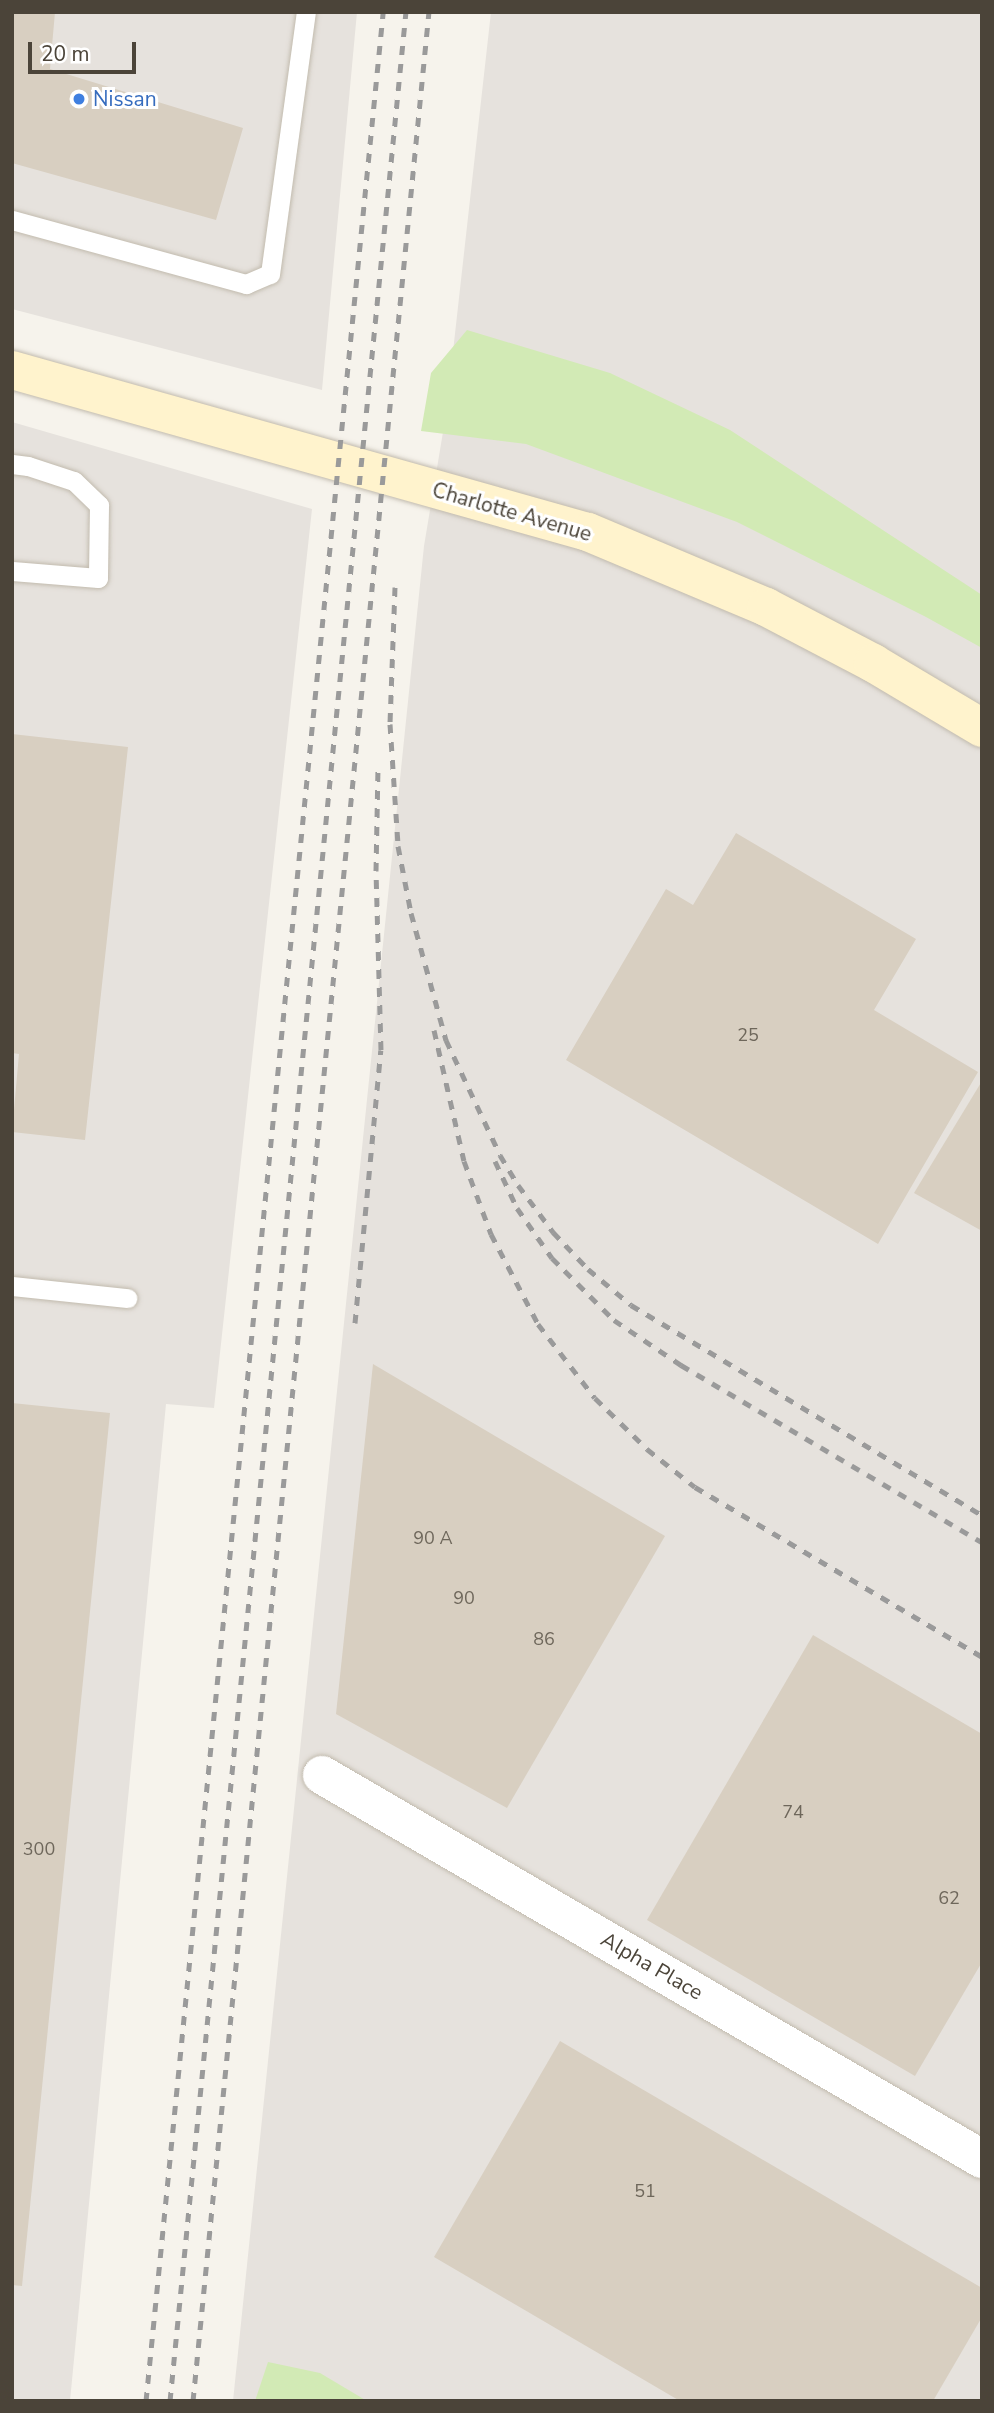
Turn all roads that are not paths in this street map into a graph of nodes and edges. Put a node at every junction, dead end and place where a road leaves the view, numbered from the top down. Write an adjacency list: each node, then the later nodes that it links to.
1 (306, 12): 2 (lane)
2 (12, 220)
3 (12, 370): 6 (street, Charlotte Avenue)
4 (12, 464): 5 (lane)
5 (12, 571)
6 (982, 728)
7 (12, 1286): 8 (lane)
8 (127, 1298)
9 (322, 1775): 10 (street, Alpha Place)
10 (982, 2159)

